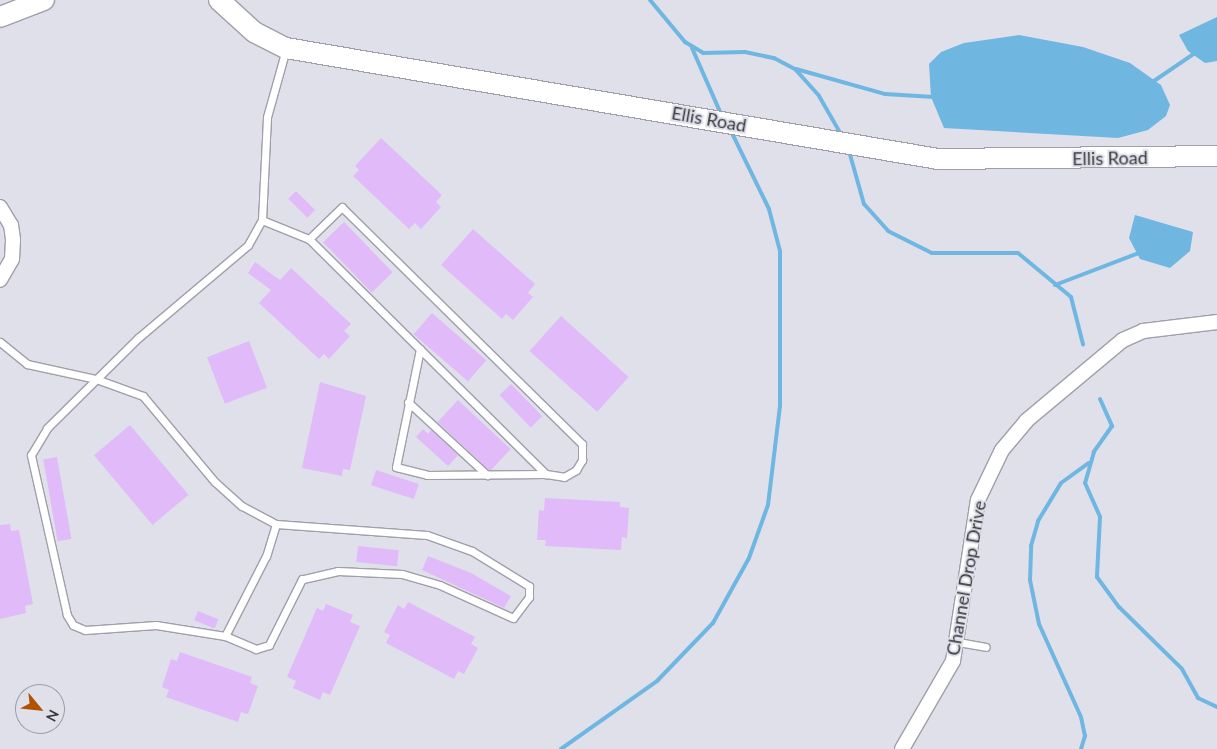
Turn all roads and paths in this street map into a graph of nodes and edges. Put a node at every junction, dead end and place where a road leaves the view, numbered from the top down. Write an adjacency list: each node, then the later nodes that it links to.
1 (44, 0): 3 (main road)
2 (219, 0): 4 (main road, Ellis Road)
3 (0, 17)
4 (286, 48): 5 (main road, Ellis Road); 8 (lane)
5 (1217, 156): 6 (street)
6 (1217, 171)
7 (0, 208): 10 (street)
8 (262, 220): 9 (lane); 14 (lane)
9 (309, 240): 13 (lane); 16 (lane)
10 (1, 276)
11 (1217, 322): 20 (street, Channel Drop Drive)
12 (0, 342): 14 (lane)
13 (420, 349): 15 (lane); 16 (lane)
14 (96, 379): 18 (lane); 19 (lane)
15 (408, 402): 17 (lane); 17 (lane)
16 (546, 474): 17 (lane)
17 (487, 475)
18 (276, 524): 19 (lane); 19 (lane)
19 (225, 636)
20 (958, 642): 21 (lane); 22 (street, Channel Drop Drive)
21 (986, 647)
22 (902, 749)

